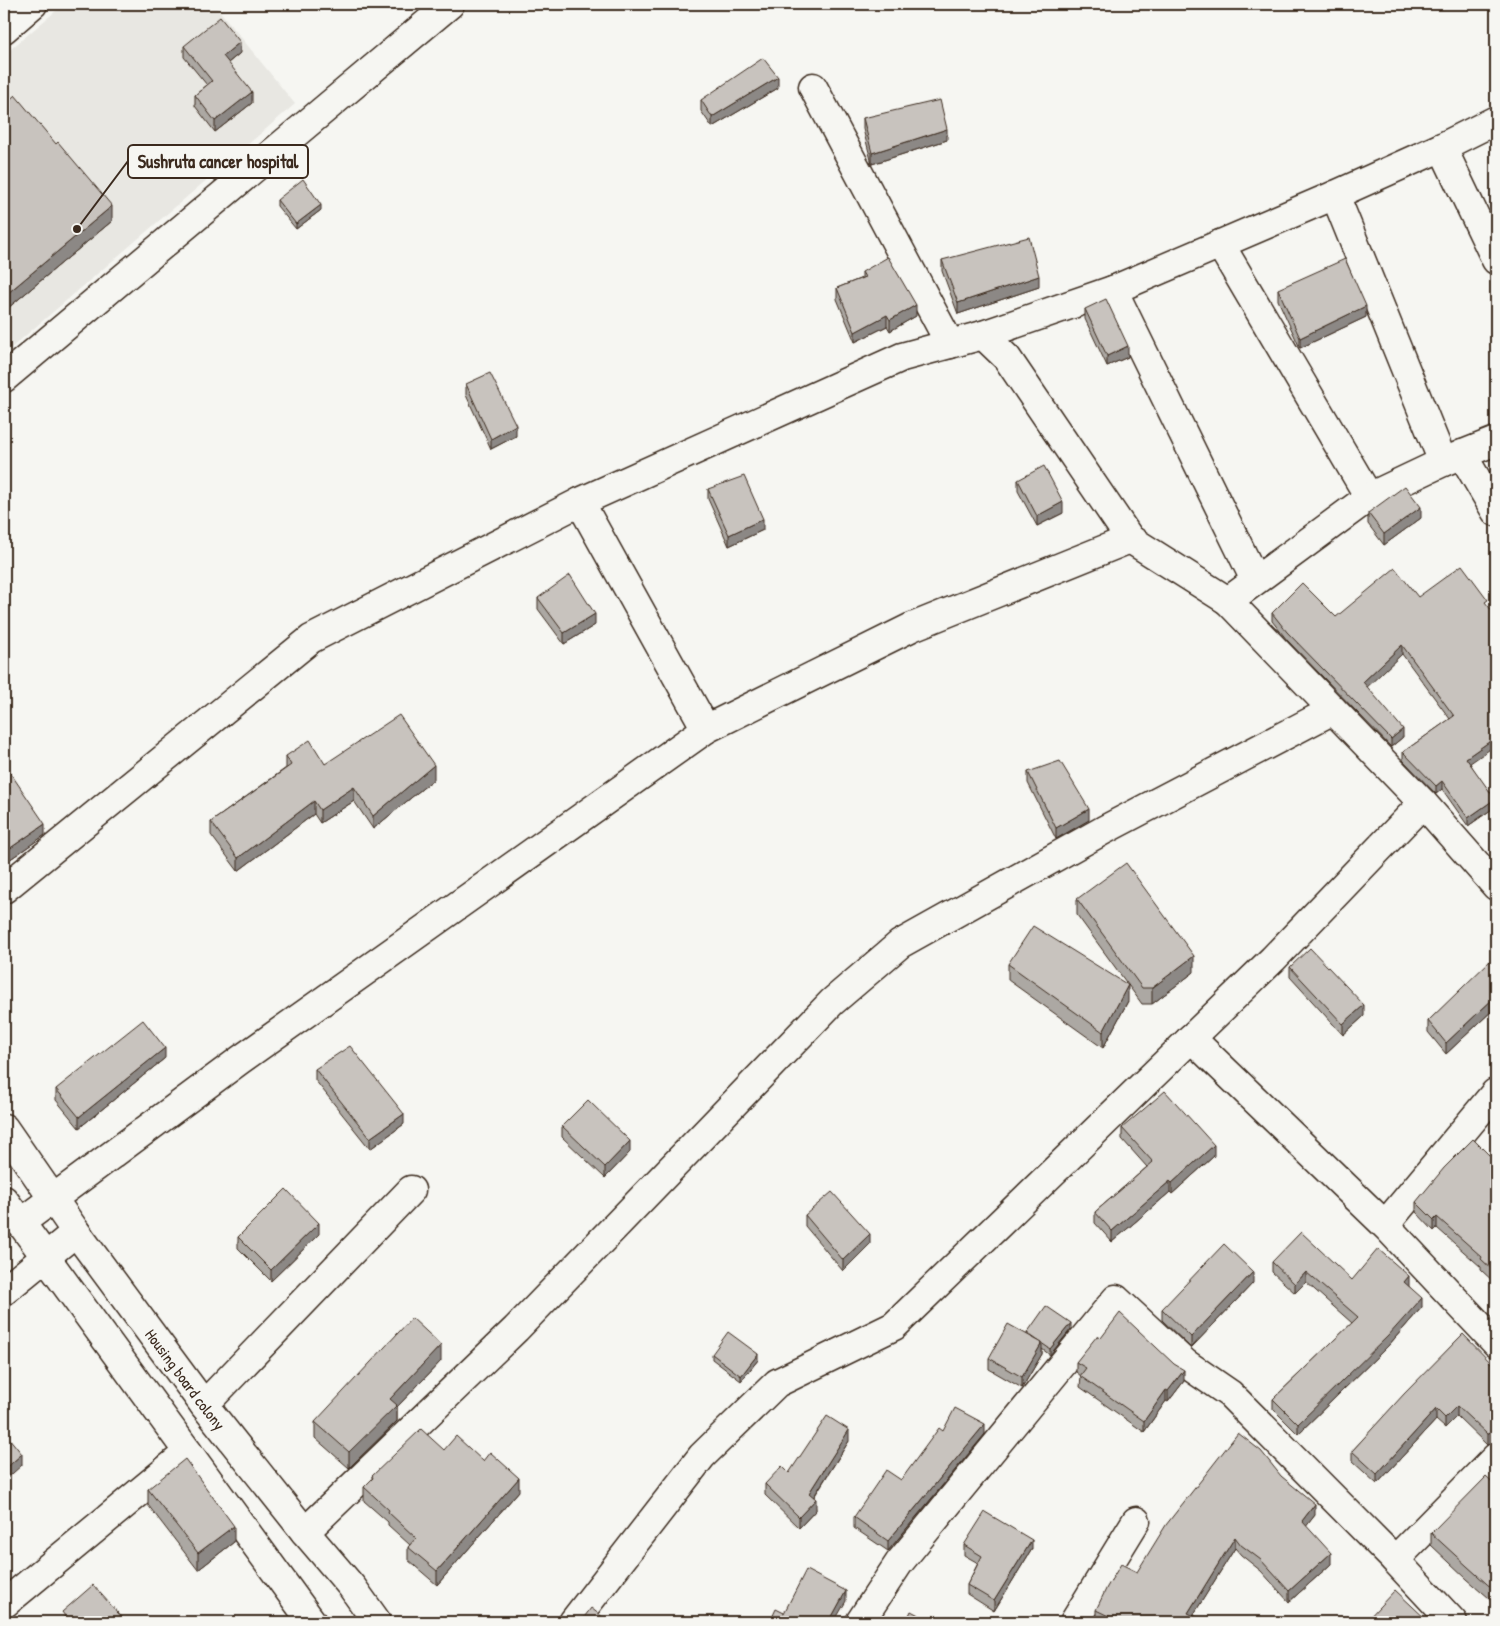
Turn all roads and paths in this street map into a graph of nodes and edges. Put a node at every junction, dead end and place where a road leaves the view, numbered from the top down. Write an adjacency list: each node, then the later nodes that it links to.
1 (33, 4): 3 (street)
2 (450, 4): 13 (street)
3 (4, 29)
4 (813, 87): 12 (street)
5 (1496, 120): 6 (street)
6 (1442, 147): 7 (street); 9 (street)
7 (1335, 195): 8 (street); 15 (street)
8 (1220, 244): 10 (street); 16 (street)
9 (1496, 260)
10 (1113, 290): 11 (street); 20 (street)
11 (983, 335): 12 (street); 19 (street)
12 (950, 344): 17 (street)
13 (4, 378)
14 (1496, 441): 15 (street)
15 (1452, 458): 16 (street); 18 (street)
16 (1369, 497): 20 (street)
17 (580, 502): 23 (street); 26 (street)
18 (1496, 512)
19 (1130, 538): 21 (street); 23 (street)
20 (1255, 580): 21 (street)
21 (1228, 601): 22 (street)
22 (1333, 710): 24 (street); 43 (street)
23 (706, 729): 32 (street)
24 (1423, 803): 25 (street); 27 (street)
25 (1496, 886)
26 (4, 889)
27 (1191, 1038): 34 (street); 49 (street)
28 (1496, 1094): 34 (street)
29 (4, 1128): 32 (street, Housing board colony)
30 (411, 1190): 39 (street)
31 (4, 1200): 33 (street)
32 (53, 1200): 33 (street); 35 (street, Housing board colony)
33 (20, 1223): 36 (street)
34 (1385, 1225): 38 (street)
35 (76, 1232): 36 (street); 39 (street, Housing board colony)
36 (45, 1256): 37 (street); 40 (street)
37 (4, 1291)
38 (1496, 1344)
39 (204, 1405): 43 (street, Housing board colony)
40 (188, 1452): 45 (street); 47 (street)
41 (1496, 1457): 44 (street)
42 (1136, 1521): 51 (street)
43 (305, 1532): 48 (street, Housing board colony)
44 (1395, 1560): 46 (street); 50 (street)
45 (4, 1604)
46 (1443, 1618)
47 (312, 1622)
48 (377, 1622)
49 (573, 1622)
50 (860, 1622)
51 (1074, 1622)

